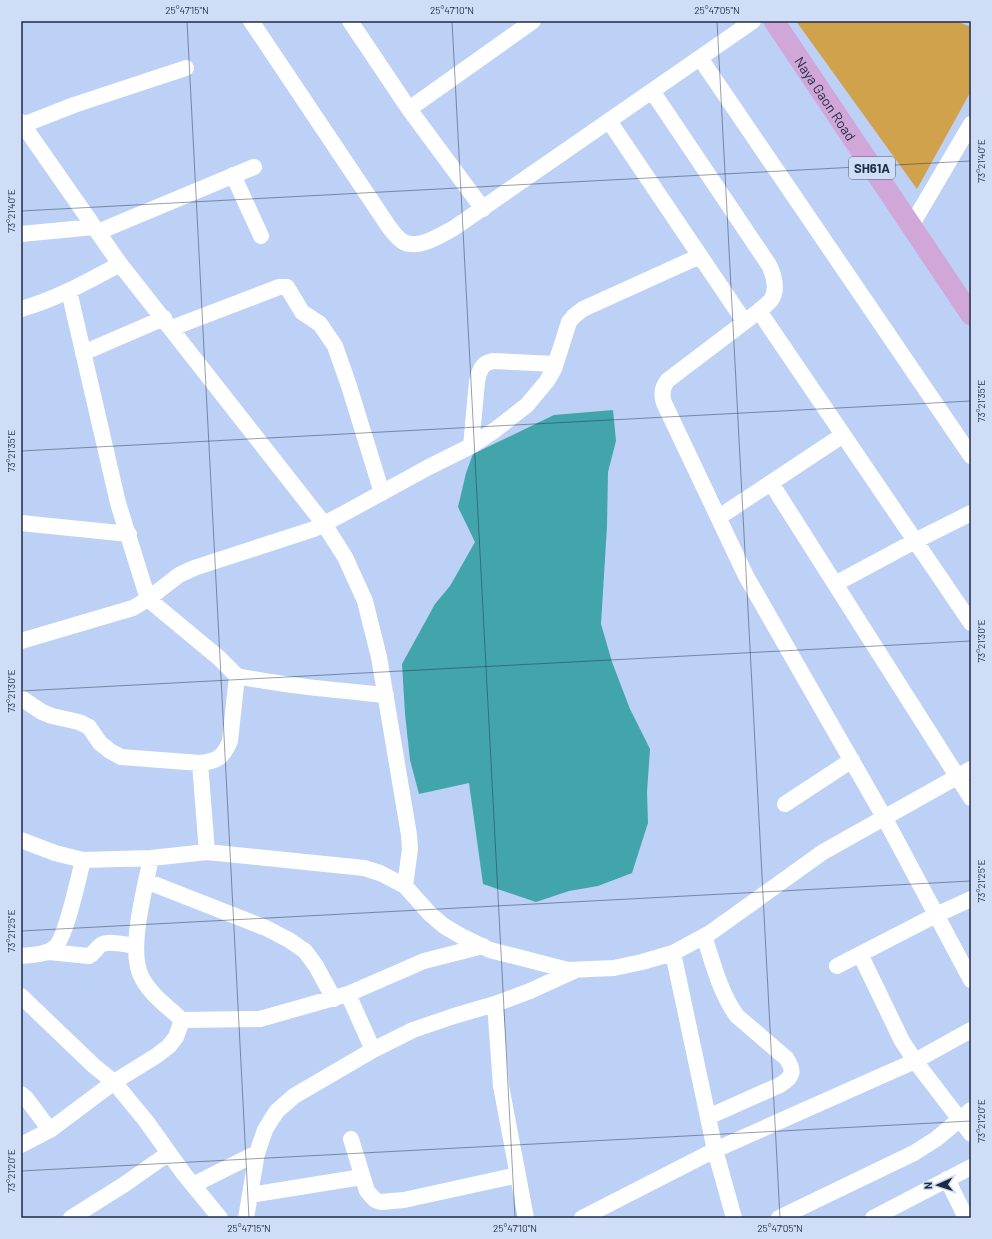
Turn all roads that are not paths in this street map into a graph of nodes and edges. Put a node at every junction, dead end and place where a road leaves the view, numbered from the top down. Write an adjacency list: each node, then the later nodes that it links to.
1 (251, 21): 15 (street)
2 (350, 21): 9 (street)
3 (533, 21): 9 (street)
4 (753, 21): 6 (street)
5 (774, 21): 16 (main road, Naya Gaon Road / SH61A)
6 (700, 58): 8 (street); 32 (street)
7 (186, 68): 11 (street)
8 (652, 91): 10 (street); 25 (street)
9 (409, 109): 15 (street)
10 (609, 121): 15 (street); 20 (street)
11 (22, 124): 17 (street)
12 (971, 124): 16 (street)
13 (254, 167): 14 (street)
14 (233, 176): 17 (street); 19 (street)
15 (483, 209)
16 (911, 226): 24 (main road, Naya Gaon Road / SH61A)
17 (96, 229): 18 (street); 21 (street)
18 (21, 234)
19 (261, 236)
20 (700, 256): 26 (street); 29 (street)
21 (120, 264): 22 (street); 27 (street)
22 (69, 292): 23 (street); 28 (street)
23 (21, 309)
24 (970, 310)
25 (759, 312): 26 (street); 30 (street)
26 (744, 321): 36 (street)
27 (168, 323): 28 (street); 34 (street); 38 (street)
28 (83, 353): 39 (street)
29 (555, 364): 31 (street); 31 (street)
30 (843, 435): 33 (street); 40 (street)
31 (471, 446): 34 (street)
32 (971, 456)
33 (771, 483): 36 (street); 41 (street)
34 (382, 493): 38 (street)
35 (971, 513): 40 (street)
36 (719, 517): 48 (street)
37 (21, 523): 39 (street)
38 (324, 524): 42 (street); 46 (street)
39 (129, 534): 42 (street)
40 (915, 541): 41 (street); 43 (street)
41 (835, 584): 51 (street)
42 (148, 599): 44 (street); 45 (street)
43 (971, 623)
44 (21, 641)
45 (237, 676): 46 (street); 49 (street)
46 (386, 696): 60 (street)
47 (21, 698): 49 (street)
48 (852, 760): 53 (street); 54 (street)
49 (200, 763): 56 (street)
50 (971, 769): 51 (street)
51 (956, 776): 52 (street); 54 (street)
52 (971, 798)
53 (785, 804)
54 (884, 817): 62 (street); 63 (street)
55 (21, 840): 58 (street)
56 (207, 852): 57 (street); 60 (street)
57 (151, 858): 58 (street); 59 (street)
58 (83, 860): 66 (street)
59 (146, 881): 64 (street); 74 (street)
60 (405, 886): 65 (street)
61 (971, 899): 62 (street)
62 (936, 914): 68 (street); 72 (street)
63 (704, 936): 67 (street); 83 (street)
64 (136, 946): 66 (street); 76 (street)
65 (483, 946): 71 (street); 74 (street)
66 (49, 952): 69 (street)
67 (673, 953): 71 (street); 83 (street)
68 (860, 954): 70 (street); 79 (street)
69 (21, 956)
70 (837, 966)
71 (576, 970): 75 (street)
72 (971, 980)
73 (21, 996): 80 (street)
74 (341, 996): 76 (street); 78 (street)
75 (495, 1004): 78 (street); 92 (street)
76 (182, 1020): 80 (street)
77 (971, 1030): 79 (street)
78 (373, 1050): 90 (street)
79 (915, 1061): 82 (street); 88 (street)
80 (114, 1082): 84 (street); 89 (street)
81 (21, 1094): 84 (street)
82 (965, 1115): 85 (street); 103 (street)
83 (708, 1117): 88 (street)
84 (50, 1130): 87 (street)
85 (971, 1134)
86 (351, 1139): 93 (street)
87 (21, 1145)
88 (715, 1150): 101 (street); 102 (street)
89 (169, 1153): 95 (street); 97 (street)
90 (257, 1153): 95 (street); 96 (street)
91 (971, 1167): 94 (street)
92 (518, 1175): 93 (street); 100 (street)
93 (362, 1177): 96 (street)
94 (947, 1179): 104 (street); 105 (street)
95 (193, 1185): 98 (street)
96 (250, 1195): 99 (street)
97 (71, 1218)
98 (220, 1218)
99 (246, 1218)
100 (526, 1218)
101 (582, 1218)
102 (734, 1218)
103 (779, 1218)
104 (873, 1218)
105 (966, 1218)

